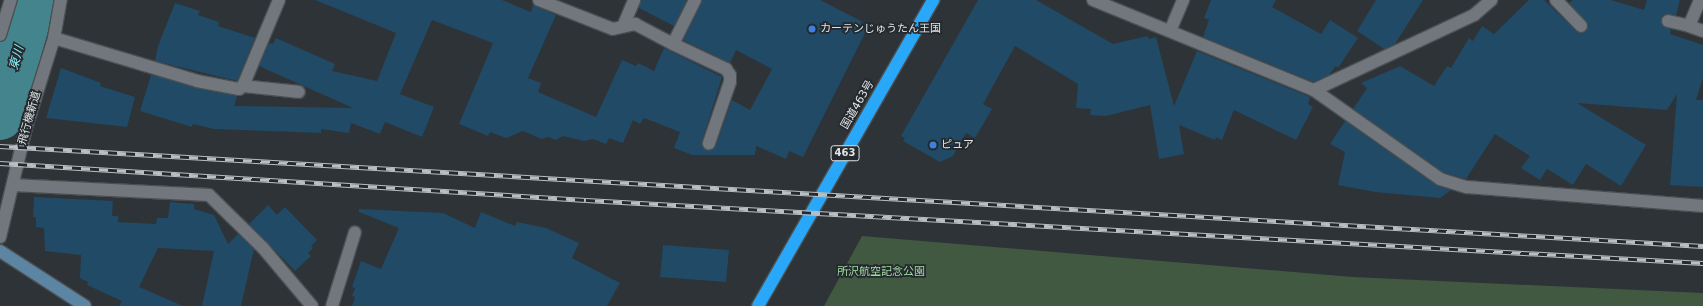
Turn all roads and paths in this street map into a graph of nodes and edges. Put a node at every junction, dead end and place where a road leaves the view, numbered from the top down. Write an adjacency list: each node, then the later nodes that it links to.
1 (11, 0): 19 (street)
2 (61, 0): 20 (street, 飛行機新道)
3 (279, 0): 22 (street)
4 (539, 0): 14 (street)
5 (634, 0): 14 (street)
6 (695, 0): 21 (street)
7 (933, 0): 34 (highway, 国道463号 / 463)
8 (1093, 0): 17 (street)
9 (1183, 0): 17 (street)
10 (1491, 0): 23 (street)
11 (1556, 0): 15 (street)
12 (1700, 0): 16 (street)
13 (1668, 21): 16 (street)
14 (624, 24): 21 (street)
15 (1581, 26)
16 (1689, 26): 18 (street)
17 (1170, 31): 23 (street)
18 (1703, 31)
19 (0, 35)
20 (54, 38): 22 (street); 26 (street, 飛行機新道)
21 (674, 44): 25 (street)
22 (243, 86): 24 (street)
23 (1314, 90): 27 (street)
24 (299, 92)
25 (709, 143)
26 (13, 185): 29 (street, 飛行機新道); 32 (street)
27 (1703, 206)
28 (355, 232): 33 (street)
29 (0, 237)
30 (0, 251): 31 (street)
31 (85, 306)
32 (312, 306)
33 (332, 306)
34 (758, 306)

